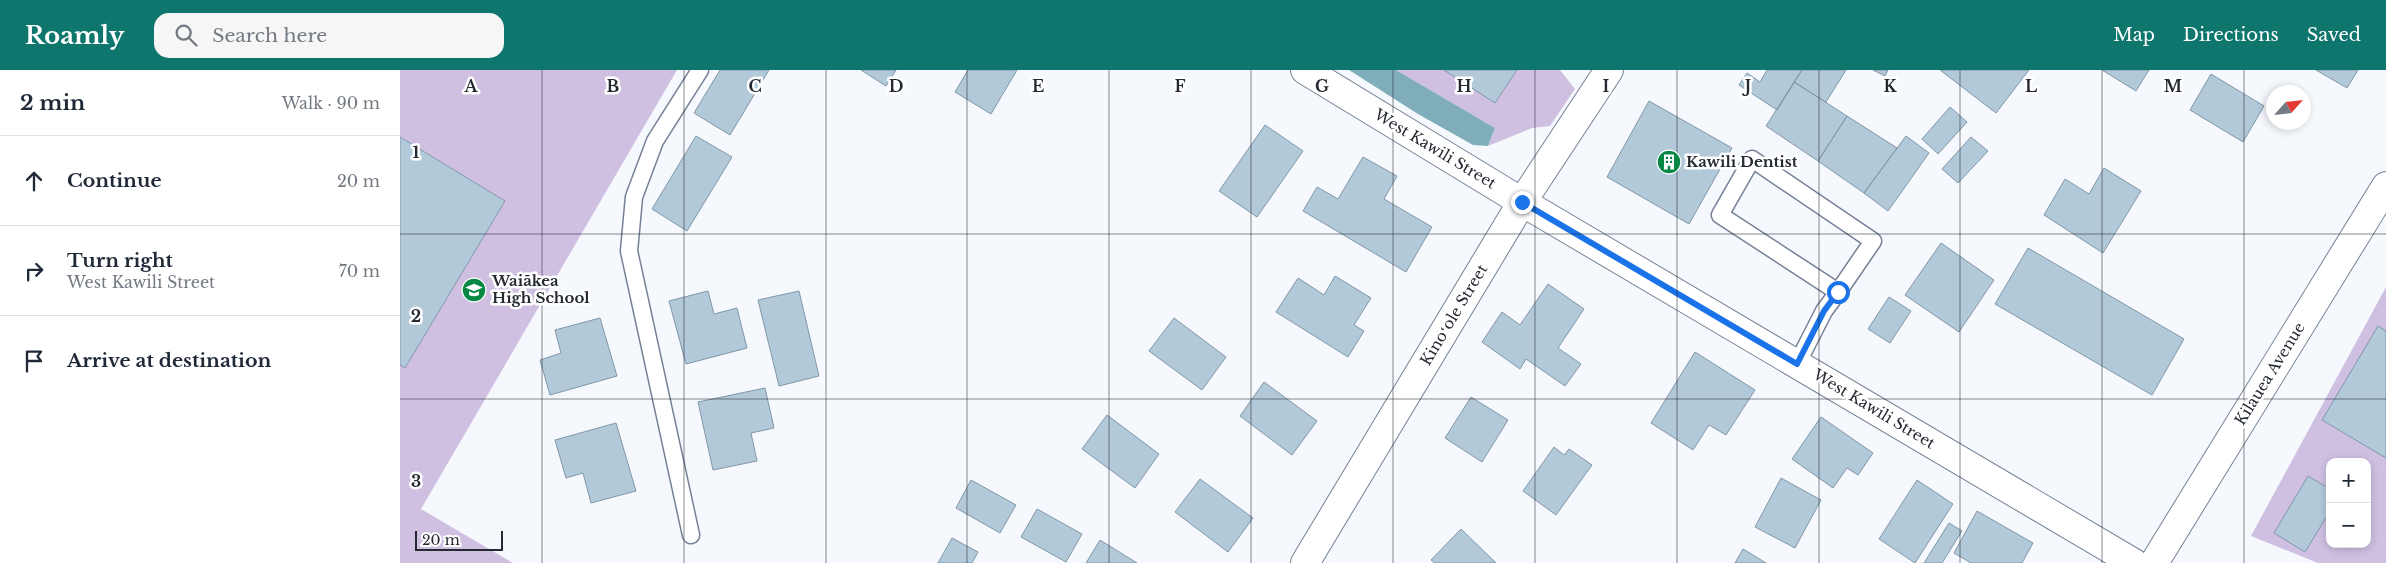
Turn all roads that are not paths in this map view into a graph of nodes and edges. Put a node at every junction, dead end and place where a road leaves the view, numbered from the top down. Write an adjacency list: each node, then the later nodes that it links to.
1 (700, 70): 8 (lane)
2 (1305, 70): 5 (street, West Kawili Street)
3 (1608, 70): 5 (street, Kinoʻole Street)
4 (2386, 186): 11 (street, Kilauea Avenue)
5 (1522, 202): 7 (street, West Kawili Street); 9 (street, Kinoʻole Street)
6 (1838, 292): 6 (lane); 7 (lane)
7 (1797, 364): 10 (street, West Kawili Street)
8 (690, 535)
9 (1305, 563)
10 (2134, 563)
11 (2154, 563)

